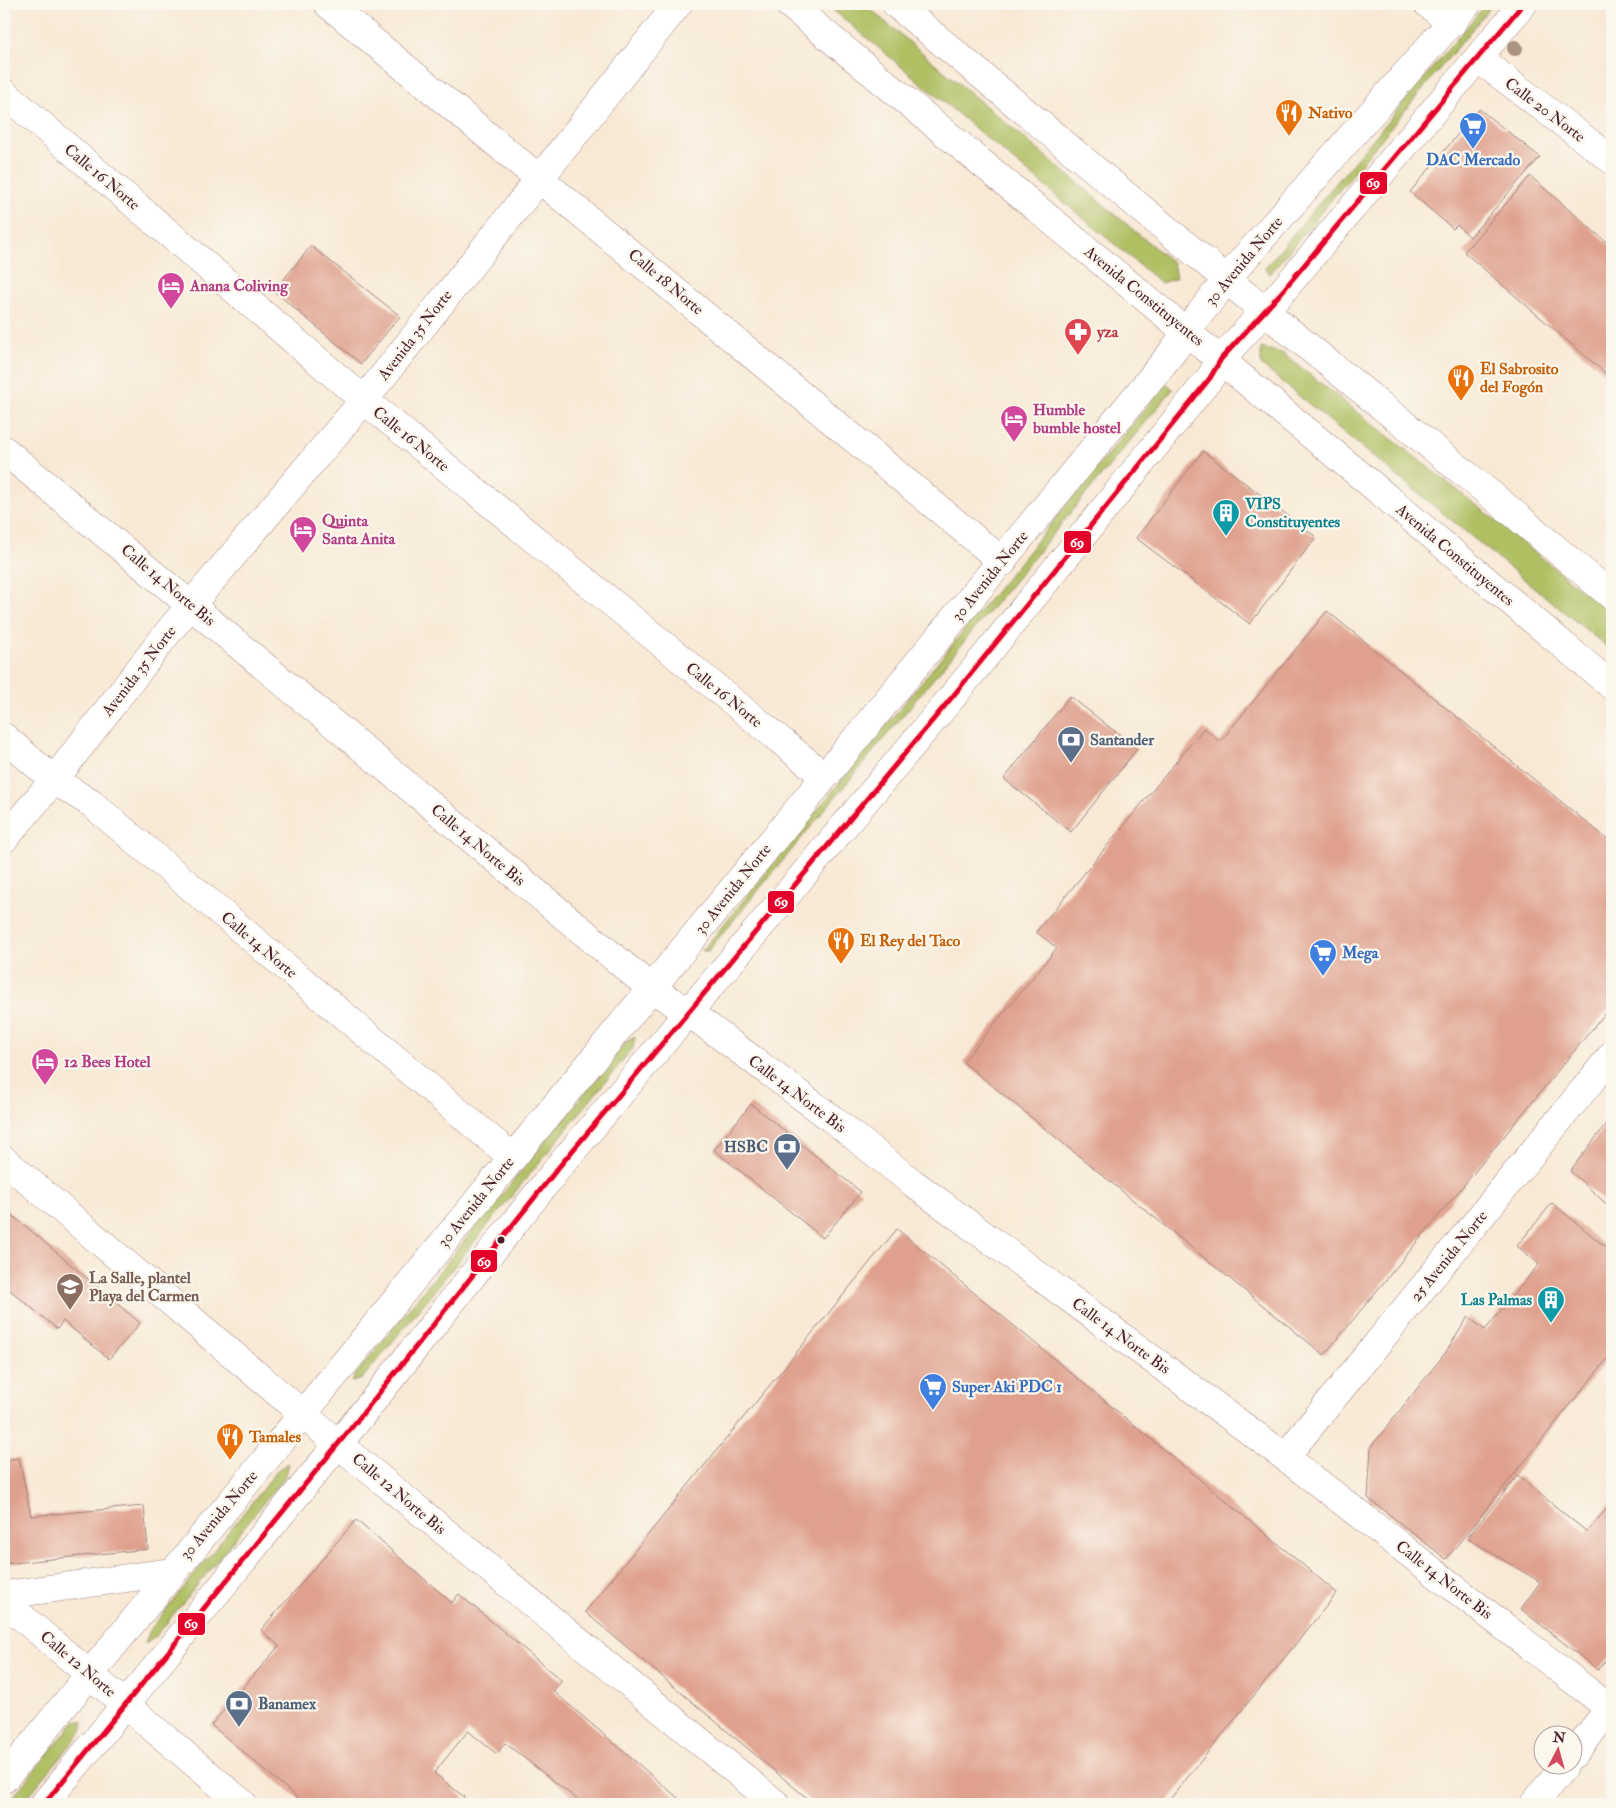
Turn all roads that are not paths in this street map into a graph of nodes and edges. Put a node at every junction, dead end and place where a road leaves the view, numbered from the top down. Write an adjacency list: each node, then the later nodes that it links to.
1 (328, 4): 11 (street, Calle 18 Norte)
2 (678, 4): 11 (street, Avenida 35 Norte)
3 (789, 4): 14 (street, Avenida Constituyentes)
4 (896, 4): 12 (street)
5 (1428, 4): 7 (street)
6 (1523, 4): 8 (street)
7 (1459, 13): 12 (street, 30 Avenida Norte)
8 (1478, 58): 10 (street, Calle 20 Norte); 13 (street)
9 (4, 93): 16 (street, Calle 16 Norte)
10 (1612, 160)
11 (540, 177): 16 (street, Avenida 35 Norte); 18 (street, Calle 18 Norte)
12 (1228, 279): 13 (street); 14 (street, 30 Avenida Norte)
13 (1264, 310): 15 (street); 19 (street)
14 (1186, 331): 15 (street, Avenida Constituyentes); 18 (street, 30 Avenida Norte)
15 (1221, 360): 21 (street, Avenida Constituyentes); 27 (street)
16 (364, 400): 20 (street, Avenida 35 Norte); 23 (street, Calle 16 Norte)
17 (4, 450): 20 (street, Calle 14 Norte Bis)
18 (1003, 562): 23 (street, 30 Avenida Norte)
19 (1612, 596)
20 (193, 606): 24 (street, Avenida 35 Norte); 26 (street, Calle 14 Norte Bis)
21 (1612, 686)
22 (4, 737): 24 (street, Calle 14 Norte)
23 (824, 776): 26 (street, 30 Avenida Norte)
24 (54, 780): 25 (street, Avenida 35 Norte); 29 (street, Calle 14 Norte)
25 (4, 839)
26 (652, 989): 27 (street, Calle 14 Norte Bis); 29 (street, 30 Avenida Norte)
27 (687, 1012): 32 (street); 33 (street, Calle 14 Norte Bis)
28 (1612, 1055): 33 (street, 25 Avenida Norte)
29 (512, 1157): 31 (street, 30 Avenida Norte)
30 (4, 1160): 31 (street, Calle 12 Norte Bis)
31 (304, 1414): 32 (street, Calle 12 Norte Bis); 34 (street, 30 Avenida Norte)
32 (338, 1444): 38 (street); 44 (street, Calle 12 Norte Bis)
33 (1285, 1457): 39 (street, Calle 14 Norte Bis)
34 (171, 1572): 35 (street); 37 (street, 30 Avenida Norte)
35 (4, 1595)
36 (4, 1602): 37 (street, Calle 12 Norte)
37 (90, 1674): 38 (street, Calle 12 Norte); 42 (street, 30 Avenida Norte)
38 (127, 1704): 43 (street, Calle 12 Norte); 45 (street)
39 (1612, 1708): 40 (street)
40 (1584, 1742)
41 (1556, 1776): 46 (street)
42 (4, 1779)
43 (227, 1800)
44 (770, 1802)
45 (44, 1804)
46 (1534, 1804)

